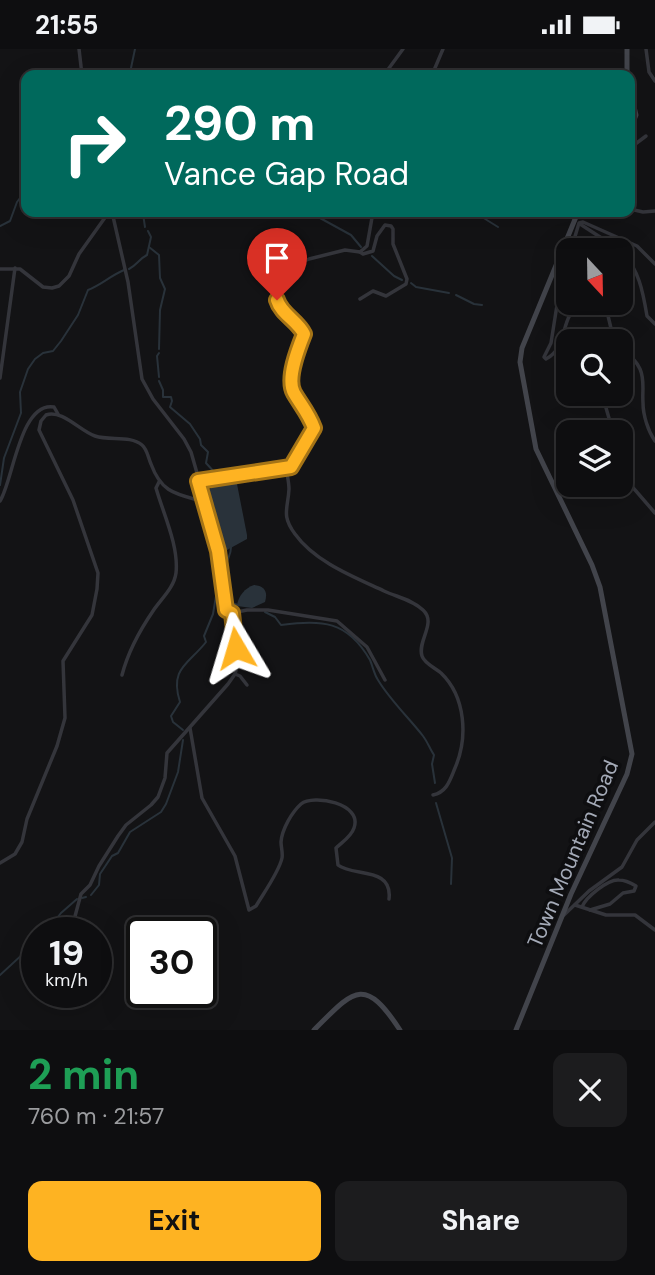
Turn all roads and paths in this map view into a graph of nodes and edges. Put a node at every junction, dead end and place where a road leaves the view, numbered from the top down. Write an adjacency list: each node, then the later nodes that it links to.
1 (79, 49): 6 (street)
2 (403, 49): 7 (street)
3 (443, 49): 8 (street)
4 (627, 49): 9 (main road)
5 (646, 49): 10 (street)
6 (81, 70)
7 (388, 70)
8 (434, 70)
9 (627, 70)
10 (655, 81)
11 (646, 136): 12 (street)
12 (635, 144)
13 (635, 210): 14 (street)
14 (655, 211)
15 (106, 217): 25 (street)
16 (111, 217): 36 (street)
17 (372, 217): 22 (street)
18 (578, 217): 19 (main road, Town Mountain Road)
19 (577, 222): 20 (street); 21 (street); 23 (street); 55 (main road, Town Mountain Road)
20 (574, 238)
21 (601, 238)
22 (360, 252): 27 (street); 35 (street)
23 (655, 264)
24 (634, 267): 30 (street)
25 (16, 268): 26 (street); 32 (street)
26 (0, 269)
27 (360, 299)
28 (556, 311): 29 (street)
29 (568, 315)
30 (655, 324)
31 (633, 358): 34 (street)
32 (0, 378)
33 (58, 414): 37 (street); 39 (street); 50 (street)
34 (655, 440)
35 (286, 468): 36 (street); 48 (street)
36 (198, 481): 40 (street)
37 (159, 482): 40 (street); 44 (street)
38 (633, 488): 41 (street)
39 (0, 502)
40 (205, 502): 42 (street)
41 (655, 513)
42 (232, 613): 43 (street); 45 (street)
43 (235, 674): 46 (street); 47 (street)
44 (122, 675)
45 (385, 680)
46 (247, 685)
47 (190, 728): 51 (street); 56 (street)
48 (433, 795)
49 (655, 822): 52 (street)
50 (0, 863)
51 (389, 899)
52 (575, 905): 53 (street); 55 (street)
53 (582, 907): 54 (street); 54 (street)
54 (590, 909): 57 (street)
55 (562, 916): 60 (main road, Town Mountain Road)
56 (75, 917)
57 (655, 930)
58 (314, 1030): 59 (main road)
59 (400, 1030)
60 (516, 1030)

